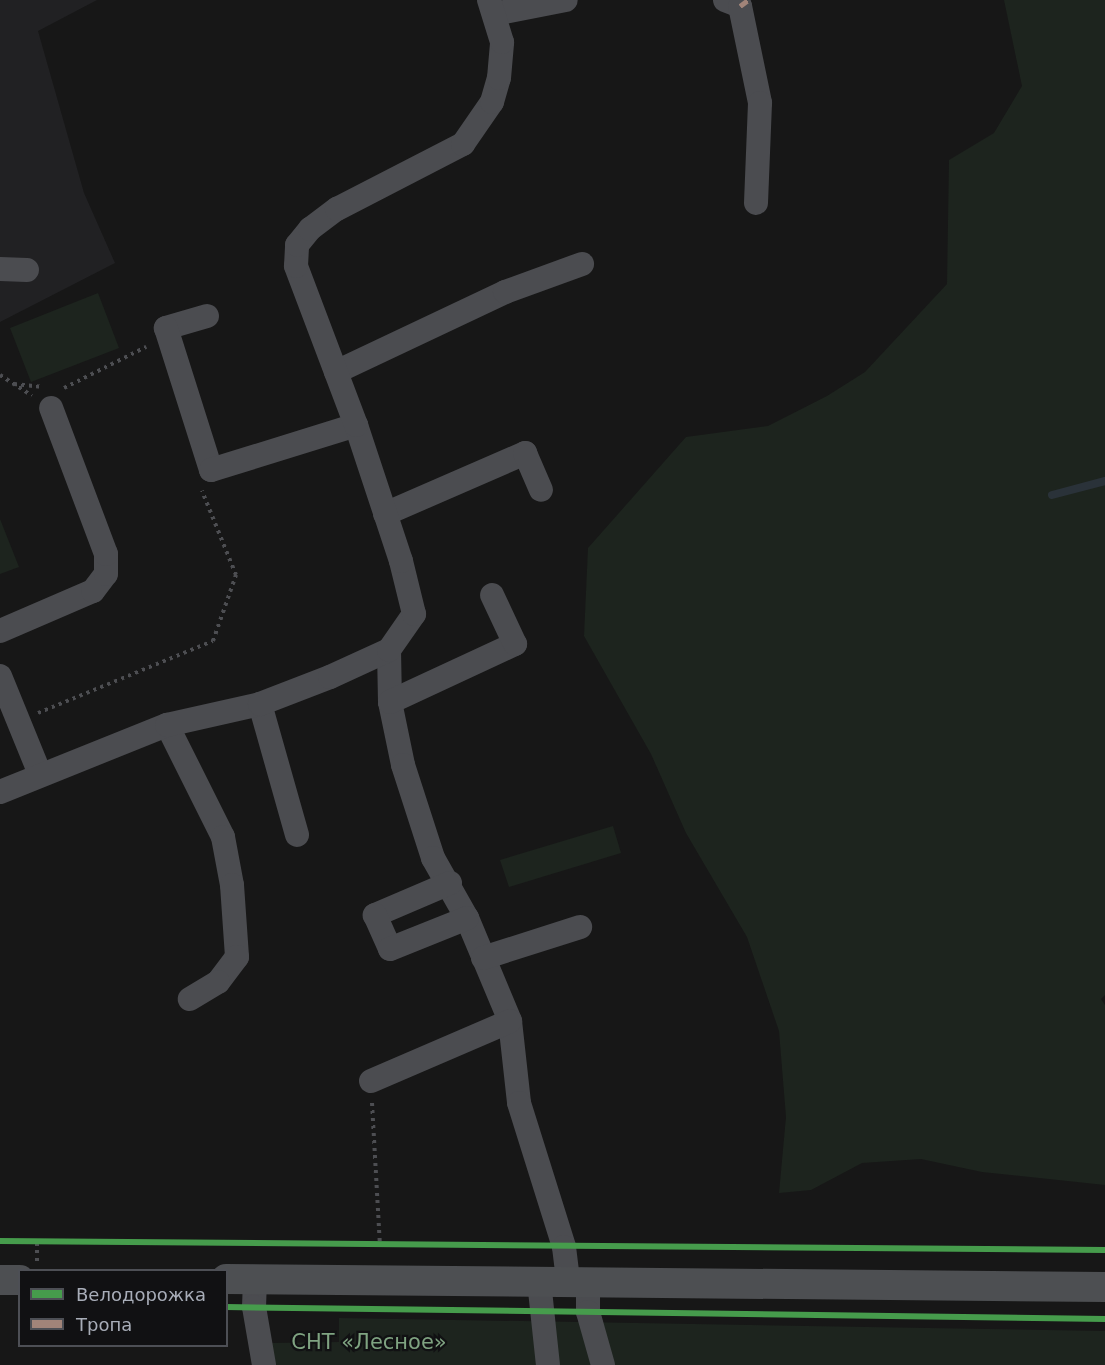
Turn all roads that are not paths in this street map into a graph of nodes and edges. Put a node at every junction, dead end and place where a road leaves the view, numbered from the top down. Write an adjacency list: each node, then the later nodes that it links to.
1 (566, 0): 3 (lane)
2 (725, 0): 4 (lane)
3 (491, 7): 9 (lane)
4 (756, 203)
5 (582, 264): 9 (lane)
6 (0, 268): 7 (lane)
7 (27, 270)
8 (207, 316): 11 (lane)
9 (336, 372): 11 (lane)
10 (51, 408): 15 (lane)
11 (356, 425): 13 (lane)
12 (541, 490): 13 (lane)
13 (385, 514): 16 (lane)
14 (492, 595): 18 (lane)
15 (0, 631)
16 (389, 650): 18 (lane); 19 (lane)
17 (0, 676): 21 (lane)
18 (390, 702): 24 (lane)
19 (260, 704): 20 (lane); 23 (lane)
20 (168, 725): 21 (lane); 28 (lane)
21 (40, 774): 22 (lane)
22 (0, 792)
23 (297, 835)
24 (450, 883): 25 (lane); 25 (lane)
25 (467, 918): 27 (lane)
26 (580, 927): 27 (lane)
27 (483, 958): 29 (lane)
28 (190, 999)
29 (510, 1021): 30 (lane); 34 (lane)
30 (371, 1081)
31 (18, 1275): 33 (main road)
32 (241, 1279): 34 (main road); 36 (lane)
33 (0, 1280)
34 (565, 1282): 35 (main road); 37 (lane); 38 (lane)
35 (1105, 1287)
36 (264, 1365)
37 (548, 1365)
38 (603, 1365)

